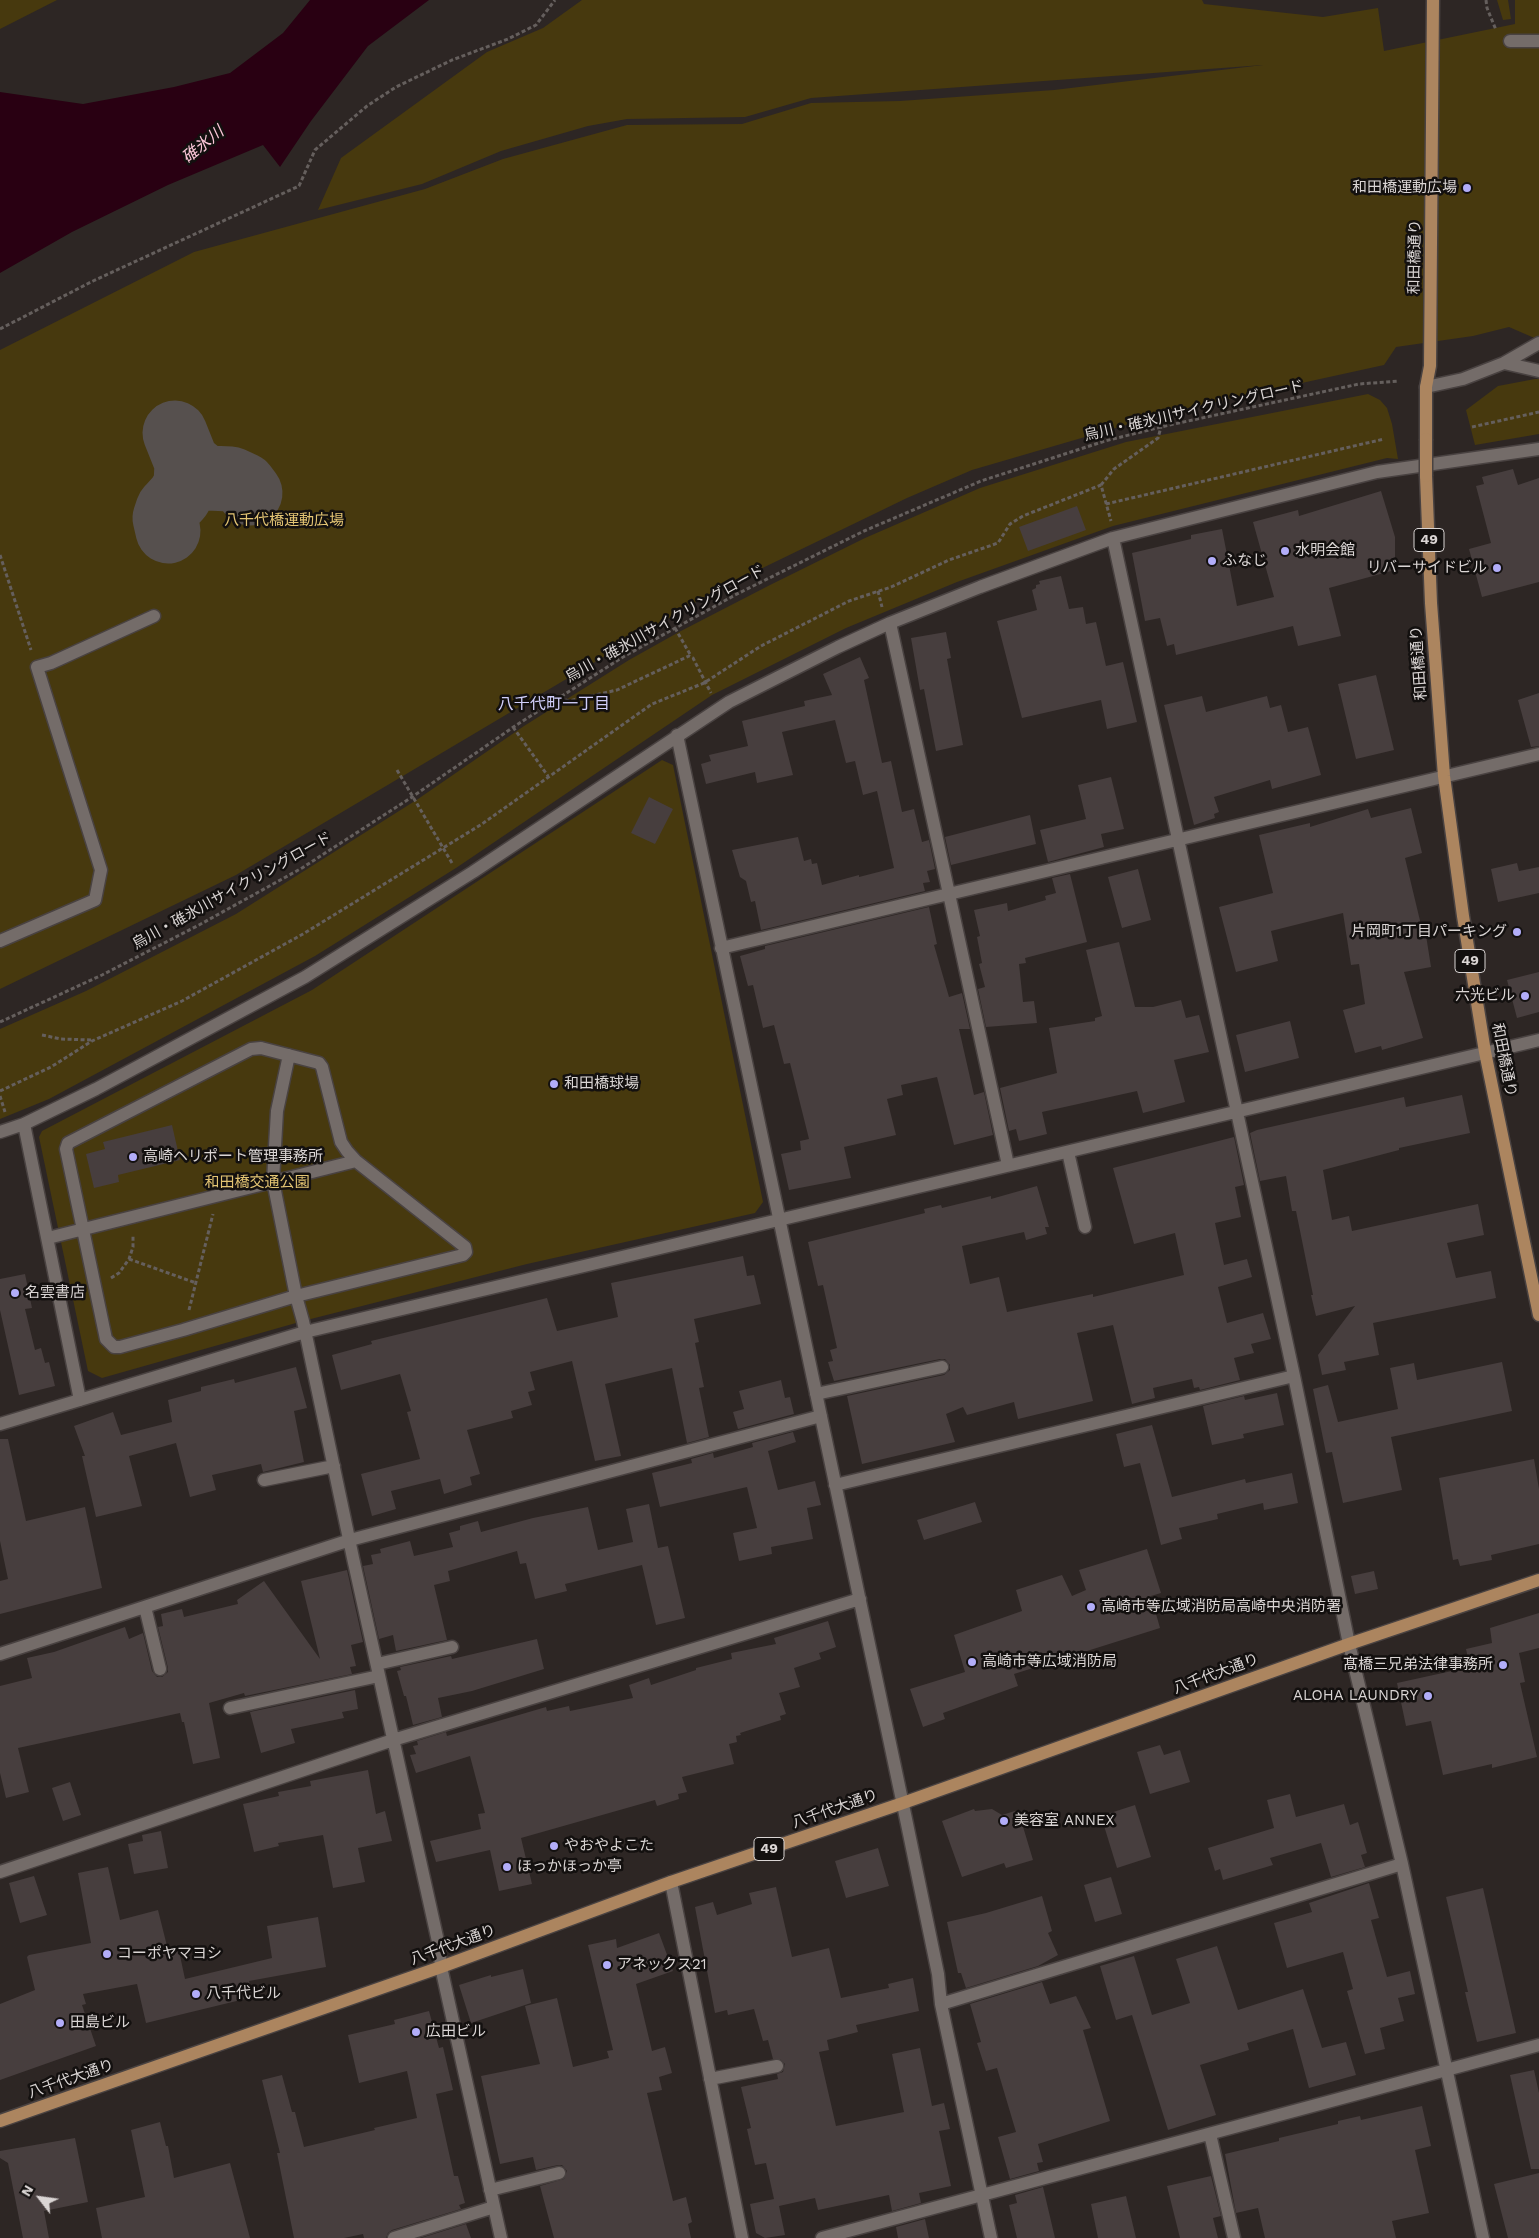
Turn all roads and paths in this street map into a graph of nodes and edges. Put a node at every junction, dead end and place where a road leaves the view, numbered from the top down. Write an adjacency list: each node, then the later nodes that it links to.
1 (555, 0): 6 (path)
2 (1434, 0): 11 (main road, 和田橋通り / 49)
3 (1486, 0): 5 (path)
4 (1539, 40): 5 (street)
5 (1510, 41)
6 (0, 329)
7 (1539, 343): 8 (street)
8 (1504, 363): 9 (street); 11 (street)
9 (1539, 371)
10 (1399, 381): 13 (path, 烏川・碓氷川サイクリングロード)
11 (1426, 387): 34 (main road, 和田橋通り / 49, bridge)
12 (1539, 412): 14 (path)
13 (1161, 427): 17 (path); 23 (path, 烏川・碓氷川サイクリングロード)
14 (1472, 427)
15 (1384, 438): 18 (path)
16 (1539, 449): 19 (street)
17 (1101, 485): 18 (path); 26 (path)
18 (1106, 504): 19 (path)
19 (1115, 538): 22 (street); 36 (street)
20 (0, 555): 25 (path)
21 (154, 616): 25 (street)
22 (890, 623): 28 (street); 38 (street)
23 (676, 628): 24 (path); 27 (path, 烏川・碓氷川サイクリングロード)
24 (691, 657): 26 (path); 27 (path)
25 (37, 667): 39 (street)
26 (706, 682): 28 (path); 33 (path)
27 (558, 698): 29 (path, 烏川・碓氷川サイクリングロード)
28 (718, 709): 30 (street)
29 (513, 726): 33 (path); 35 (path, 烏川・碓氷川サイクリングロード)
30 (677, 735): 40 (street); 49 (street)
31 (1539, 754): 34 (street)
32 (396, 770): 35 (path)
33 (548, 776): 37 (path)
34 (1444, 776): 36 (street); 45 (main road, 和田橋通り / 49)
35 (412, 798): 37 (path); 41 (path, 烏川・碓氷川サイクリングロード)
36 (1179, 840): 38 (street); 48 (street)
37 (444, 848): 44 (path)
38 (948, 894): 40 (street); 53 (street)
39 (0, 941)
40 (721, 948): 57 (street)
41 (0, 1022)
42 (42, 1035): 44 (path)
43 (1539, 1040): 45 (street)
44 (92, 1041): 47 (path)
45 (1485, 1052): 48 (street); 65 (main road, 和田橋通り / 49)
46 (289, 1055): 52 (street); 54 (street); 59 (street)
47 (0, 1091)
48 (1236, 1112): 51 (street); 69 (street)
49 (24, 1124): 50 (street); 60 (street)
50 (0, 1132)
51 (1068, 1152): 53 (street); 58 (street)
52 (356, 1161): 54 (street); 64 (street)
53 (1008, 1165): 57 (street)
54 (273, 1181): 55 (street); 64 (street)
55 (218, 1196): 56 (street); 62 (path)
56 (128, 1218): 59 (street); 61 (path)
57 (780, 1220): 67 (street); 70 (street)
58 (1085, 1228)
59 (82, 1230): 60 (street); 63 (street)
60 (48, 1238): 71 (street)
61 (129, 1258): 62 (path); 63 (path)
62 (196, 1283): 66 (path)
63 (94, 1284): 66 (street)
64 (296, 1296): 66 (street); 67 (street)
65 (1539, 1315)
66 (183, 1330)
67 (305, 1332): 71 (street); 74 (street)
68 (942, 1367): 70 (street)
69 (1294, 1376): 76 (street); 81 (street)
70 (816, 1394): 72 (street)
71 (80, 1400): 73 (street)
72 (821, 1416): 76 (street); 77 (street)
73 (0, 1424)
74 (334, 1466): 75 (street); 77 (street)
75 (264, 1480)
76 (835, 1485): 79 (street)
77 (350, 1540): 80 (street); 85 (street)
78 (1539, 1580): 81 (main road, 八千代大通り / 49)
79 (860, 1598): 87 (street); 88 (street)
80 (145, 1607): 83 (street); 84 (street)
81 (1349, 1644): 88 (main road, 八千代大通り / 49); 89 (street)
82 (452, 1647): 85 (street)
83 (0, 1654)
84 (160, 1669)
85 (378, 1670): 86 (street); 87 (street)
86 (230, 1708)
87 (393, 1740): 90 (street); 92 (street)
88 (903, 1803): 91 (main road, 八千代大通り / 49); 93 (street)
89 (1402, 1864): 93 (street); 96 (street)
90 (0, 1872)
91 (671, 1882): 92 (main road, 八千代大通り / 49); 97 (street)
92 (441, 1967): 98 (main road, 八千代大通り / 49); 101 (street)
93 (942, 2004): 102 (street)
94 (1539, 2045): 96 (street)
95 (777, 2066): 97 (street)
96 (1446, 2070): 99 (street); 110 (street)
97 (710, 2079): 106 (street)
98 (0, 2121)
99 (1210, 2134): 102 (street); 109 (street)
100 (558, 2173): 101 (street)
101 (490, 2190): 103 (street)
102 (982, 2194): 107 (street); 108 (street)
103 (494, 2207): 104 (street); 105 (street)
104 (394, 2238)
105 (502, 2238)
106 (742, 2238)
107 (822, 2238)
108 (991, 2238)
109 (1234, 2238)
110 (1483, 2238)

